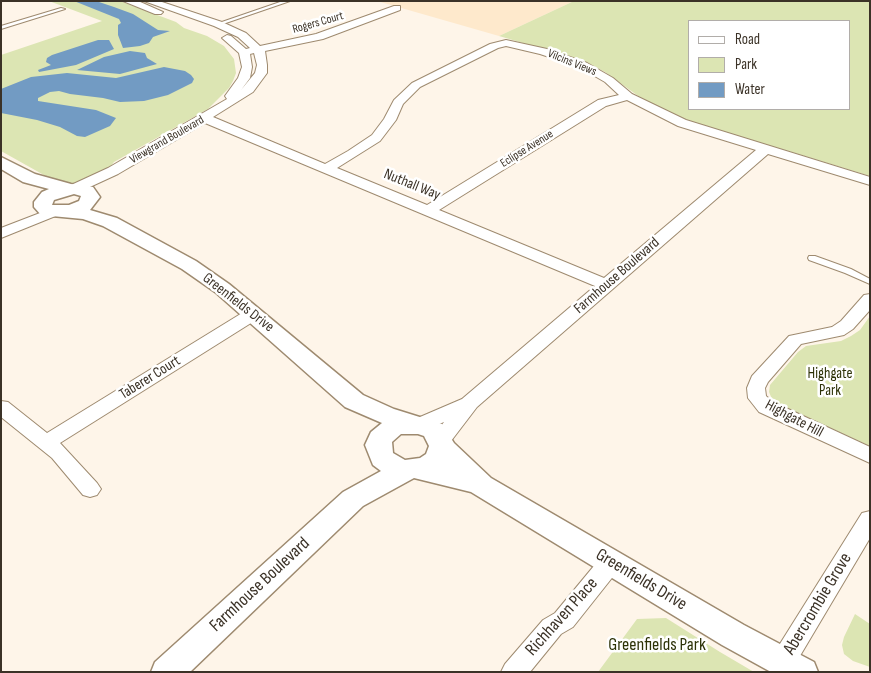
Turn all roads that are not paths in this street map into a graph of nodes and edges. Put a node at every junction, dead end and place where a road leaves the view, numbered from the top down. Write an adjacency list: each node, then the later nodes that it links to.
1 (128, 1): 3 (street)
2 (288, 1): 6 (lane)
3 (155, 4): 6 (street); 9 (street)
4 (397, 8): 8 (street, Rogers Court)
5 (63, 9): 7 (lane)
6 (218, 24): 8 (street)
7 (1, 28)
8 (259, 50): 9 (street, Rogers Court); 11 (street, Viewgrand Boulevard)
9 (244, 52): 11 (street, Viewgrand Boulevard)
10 (628, 96): 13 (street, Vilcins Views); 15 (street, Vilcins Views); 20 (street, Eclipse Avenue)
11 (221, 108): 12 (street, Viewgrand Boulevard)
12 (204, 118): 15 (street, Nuthall Way); 18 (street, Viewgrand Boulevard)
13 (764, 150): 17 (street, Vilcins Views); 25 (street, Farmhouse Boulevard)
14 (1, 162): 16 (street)
15 (327, 168): 20 (street, Nuthall Way)
16 (29, 178): 18 (street); 19 (street)
17 (870, 181)
18 (81, 193): 19 (street); 19 (street); 21 (street, Greenfields Drive)
19 (51, 207): 21 (street, Greenfields Drive); 22 (street)
20 (429, 210): 25 (street, Nuthall Way)
21 (110, 222): 27 (street, Greenfields Drive)
22 (5, 232)
23 (812, 258): 24 (lane)
24 (870, 282)
25 (606, 284): 30 (street, Farmhouse Boulevard)
26 (870, 299): 33 (street, Highgate Hill)
27 (253, 314): 28 (street, Greenfields Drive); 31 (street, Taberer Court)
28 (354, 400): 30 (street, Greenfields Drive); 32 (street, Greenfields Drive)
29 (1, 407): 31 (street)
30 (429, 434): 32 (street); 34 (street); 35 (street, Greenfields Drive)
31 (47, 442): 36 (street)
32 (378, 448): 34 (street); 37 (street, Farmhouse Boulevard)
33 (870, 456)
34 (410, 470): 35 (street, Greenfields Drive); 37 (street, Farmhouse Boulevard)
35 (482, 485): 39 (street, Greenfields Drive)
36 (90, 489)
37 (353, 498): 41 (street, Farmhouse Boulevard)
38 (870, 519): 40 (street, Abercrombie Grove)
39 (611, 562): 40 (street, Greenfields Drive); 42 (street, Richhaven Place)
40 (792, 667)
41 (167, 672)
42 (514, 672)

